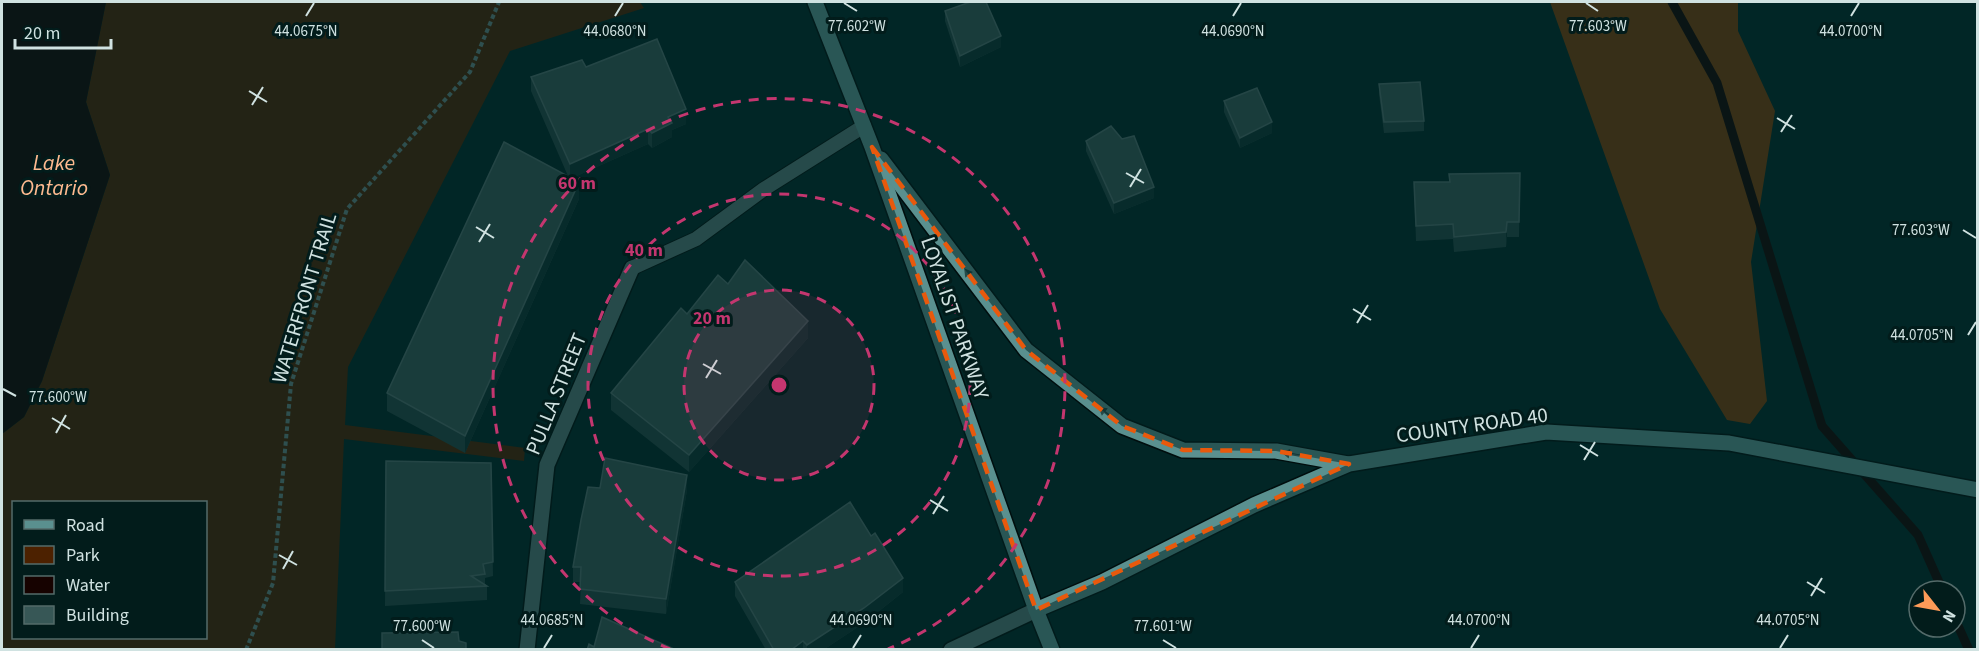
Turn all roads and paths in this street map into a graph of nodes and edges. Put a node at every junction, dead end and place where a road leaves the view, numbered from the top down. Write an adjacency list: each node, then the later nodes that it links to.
1 (499, 2): 9 (path, WATERFRONT TRAIL)
2 (815, 2): 3 (main road, LOYALIST PARKWAY)
3 (864, 126): 4 (main road, LOYALIST PARKWAY); 5 (lane)
4 (872, 147): 6 (main road, one-way to 4); 8 (main road, LOYALIST PARKWAY)
5 (632, 268): 10 (street, PULLA STREET)
6 (1349, 464): 7 (main road, COUNTY ROAD 40); 8 (main road, COUNTY ROAD 40)
7 (1977, 490)
8 (1036, 609): 11 (street); 12 (main road, LOYALIST PARKWAY)
9 (246, 650)
10 (527, 650)
11 (951, 650)
12 (1052, 650)

